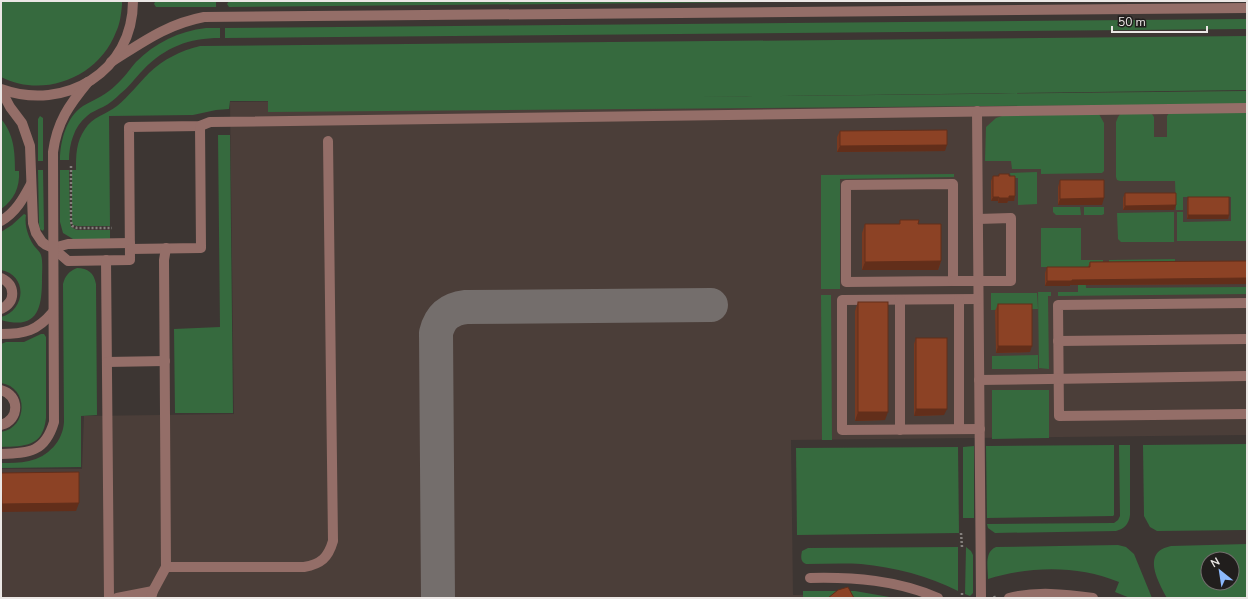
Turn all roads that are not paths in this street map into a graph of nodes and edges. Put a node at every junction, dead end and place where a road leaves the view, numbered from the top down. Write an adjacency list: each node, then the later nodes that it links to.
1 (133, 1): 3 (street)
2 (1247, 8): 3 (street)
3 (111, 62): 4 (street)
4 (88, 82): 5 (street); 14 (street)
5 (1, 89): 10 (street)
6 (1247, 108): 7 (street)
7 (977, 111): 8 (street); 11 (street)
8 (200, 126): 13 (street); 15 (street)
9 (328, 141): 41 (street)
10 (32, 182): 12 (street); 14 (street)
11 (978, 219): 19 (street); 19 (street)
12 (1, 221)
13 (130, 246): 14 (street); 15 (street); 16 (street)
14 (53, 248): 16 (street); 25 (street)
15 (166, 248): 29 (street)
16 (106, 260): 30 (street)
17 (1, 278): 24 (street)
18 (953, 281): 18 (street); 19 (street)
19 (978, 281): 22 (street)
20 (900, 300): 21 (street); 38 (street); 38 (street)
21 (959, 300): 22 (street); 39 (street)
22 (978, 300): 33 (street)
23 (1247, 303): 28 (street)
24 (1, 309)
25 (53, 312): 26 (street); 40 (street)
26 (1, 334)
27 (1247, 339): 28 (street)
28 (1058, 340): 32 (street)
29 (165, 361): 30 (street); 41 (street)
30 (107, 362): 44 (street)
31 (1247, 376): 32 (street)
32 (1058, 379): 33 (street); 35 (street)
33 (979, 380): 37 (street)
34 (1, 390): 36 (street)
35 (1247, 414)
36 (1, 425)
37 (980, 429): 39 (street); 47 (street)
38 (900, 430): 39 (street)
39 (959, 430)
40 (1, 454)
41 (166, 567): 43 (street)
42 (810, 578): 46 (street)
43 (152, 595): 45 (street)
44 (109, 598)
45 (117, 598)
46 (938, 598)
47 (981, 598)
48 (1009, 598): 49 (street)
49 (1093, 598)

